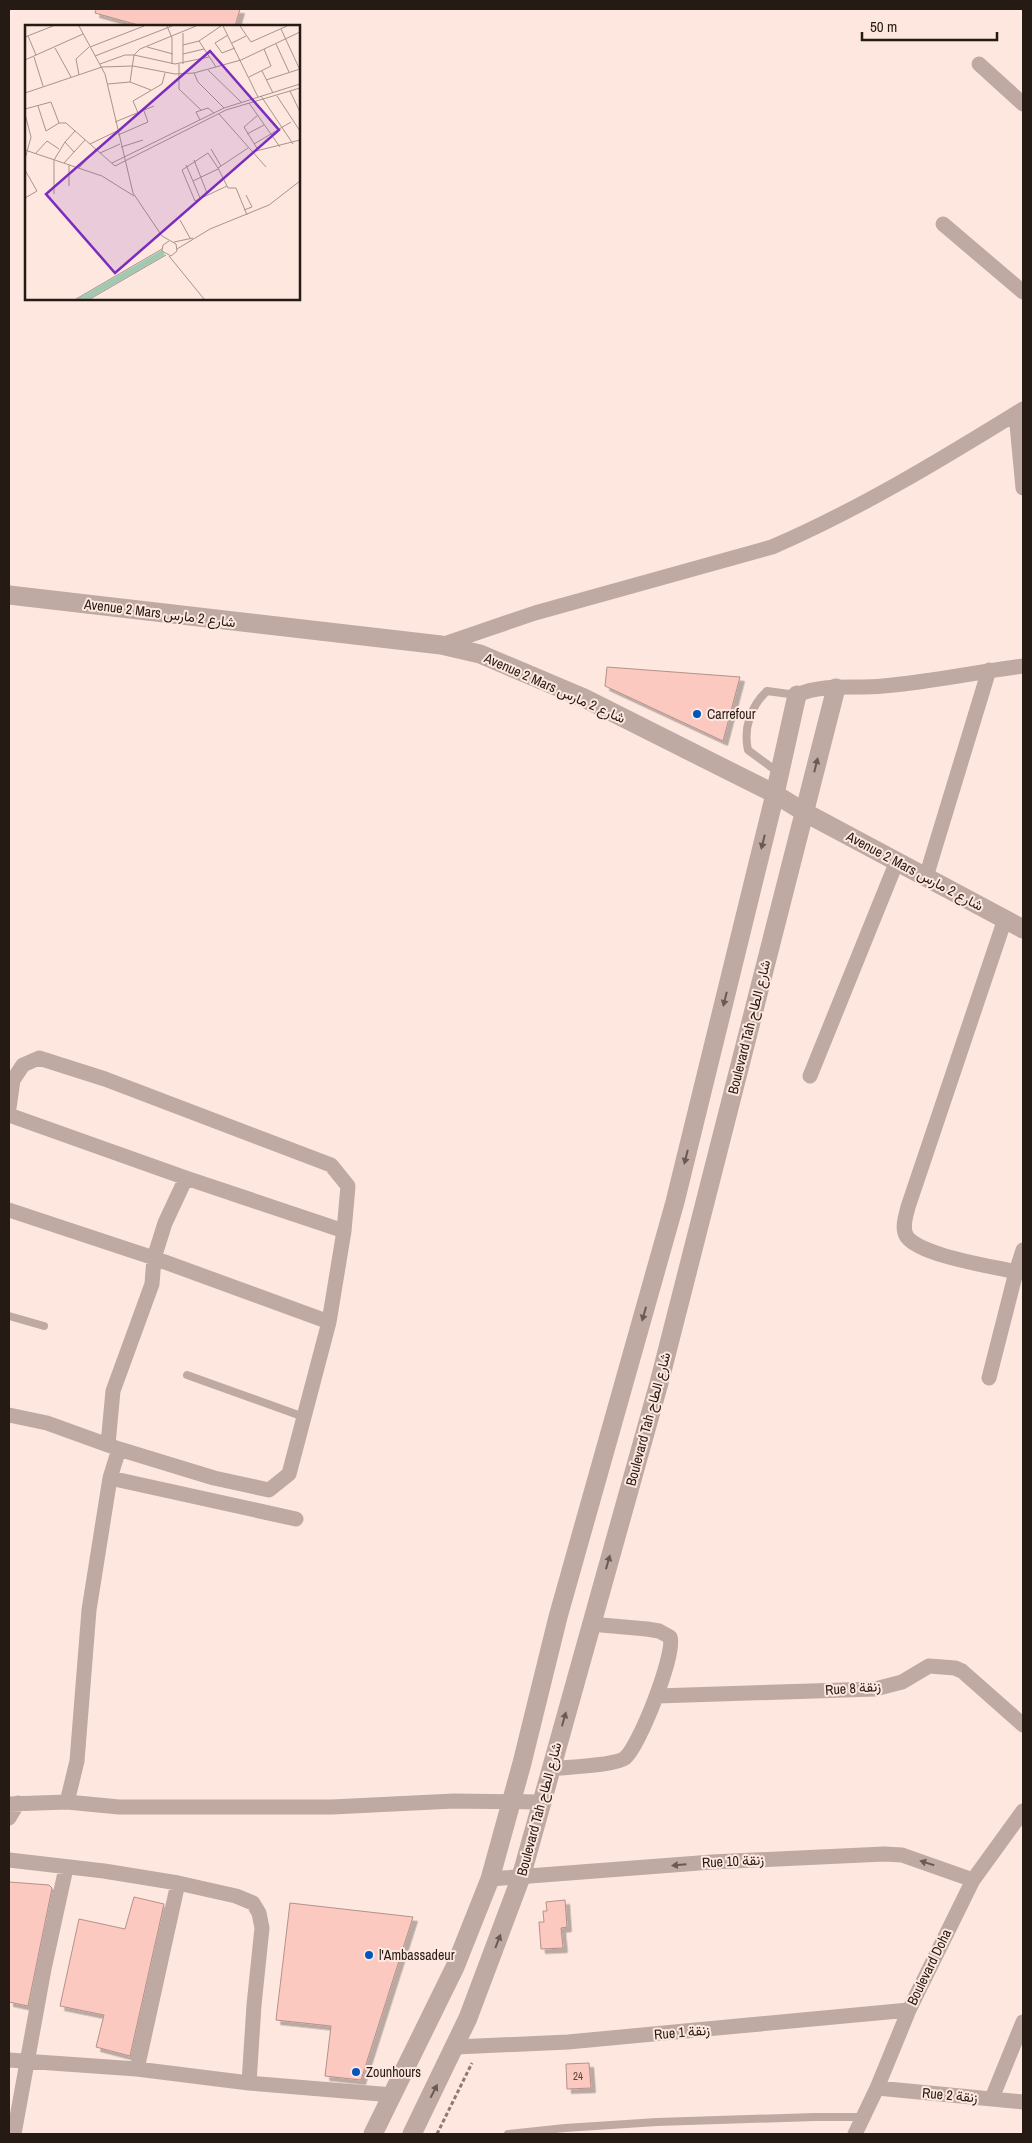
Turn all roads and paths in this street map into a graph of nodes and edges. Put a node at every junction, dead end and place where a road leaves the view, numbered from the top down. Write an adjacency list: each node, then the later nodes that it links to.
1 (979, 64): 2 (street)
2 (1023, 104)
3 (943, 224): 4 (street)
4 (1023, 292)
5 (1019, 411): 6 (street); 8 (street)
6 (1023, 488)
7 (9, 595): 8 (street, Avenue 2 Mars شارع 2 مارس)
8 (441, 645): 14 (street, Avenue 2 Mars شارع 2 مارس)
9 (1023, 666): 10 (street)
10 (989, 670): 11 (street); 17 (street)
11 (836, 688): 12 (street); 15 (street, Boulevard Tah شارع الطاح, one-way to 11)
12 (797, 695): 13 (street, Boulevard Tah شارع الطاح); 13 (lane)
13 (779, 773): 14 (street, Boulevard Tah شارع الطاح)
14 (775, 794): 15 (street, Avenue 2 Mars شارع 2 مارس); 44 (street, Boulevard Tah شارع الطاح, one-way to 44)
15 (804, 812): 16 (street, Avenue 2 Mars شارع 2 مارس); 39 (street, Boulevard Tah شارع الطاح, one-way to 15)
16 (897, 861): 17 (street, Avenue 2 Mars شارع 2 مارس); 20 (street)
17 (926, 878): 18 (street, Avenue 2 Mars شارع 2 مارس)
18 (1005, 919): 19 (street, Avenue 2 Mars شارع 2 مارس); 28 (street)
19 (1023, 929)
20 (810, 1076)
21 (9, 1108): 25 (street)
22 (9, 1116): 23 (street)
23 (186, 1178): 25 (street); 27 (street)
24 (9, 1210): 27 (street)
25 (344, 1231): 30 (street)
26 (1023, 1250): 28 (street)
27 (154, 1258): 30 (street); 36 (street)
28 (1016, 1272): 33 (street)
29 (9, 1316): 31 (lane)
30 (329, 1322): 35 (street)
31 (44, 1326)
32 (187, 1375): 35 (lane)
33 (989, 1378)
34 (9, 1415): 36 (street)
35 (304, 1417): 36 (street)
36 (114, 1447): 37 (street)
37 (110, 1478): 38 (street); 43 (street)
38 (296, 1519)
39 (590, 1624): 40 (street); 42 (street, Boulevard Tah شارع الطاح, one-way to 39)
40 (657, 1696): 41 (street, Rue 8 زنقة); 42 (street)
41 (1023, 1725)
42 (550, 1769): 45 (street, Boulevard Tah شارع الطاح)
43 (67, 1802): 44 (street); 46 (street)
44 (511, 1802): 45 (street); 52 (street, Boulevard Tah شارع الطاح)
45 (541, 1802): 51 (street, Boulevard Tah شارع الطاح)
46 (13, 1804): 48 (street)
47 (1023, 1811): 53 (street, Boulevard Doha)
48 (9, 1818)
49 (9, 1860): 50 (street)
50 (66, 1868): 54 (street); 60 (street)
51 (521, 1877): 52 (street, Rue 10 زنقة); 53 (street, Rue 10 زنقة, one-way to 51); 58 (street, Boulevard Tah شارع الطاح, one-way to 51)
52 (490, 1879): 64 (street, Boulevard Tah شارع الطاح)
53 (973, 1880): 55 (street, Boulevard Doha)
54 (178, 1884): 61 (street); 62 (street)
55 (909, 2010): 57 (street, Rue 1 زنقة); 63 (street, Boulevard Doha)
56 (1023, 2022): 65 (street)
57 (480, 2046): 58 (street, Rue 1 زنقة); 71 (path)
58 (456, 2047): 70 (street, Boulevard Tah شارع الطاح, one-way to 58)
59 (9, 2060): 60 (street)
60 (26, 2062): 61 (street); 68 (street)
61 (138, 2069): 62 (street)
62 (249, 2083): 64 (street)
63 (877, 2088): 65 (street, Rue 2 زنقة); 67 (street, Boulevard Doha)
64 (393, 2095): 69 (street, Boulevard Tah شارع الطاح)
65 (992, 2098): 66 (street, Rue 2 زنقة)
66 (1023, 2102)
67 (863, 2118): 72 (lane); 73 (street, Boulevard Doha)
68 (14, 2134)
69 (373, 2134)
70 (412, 2134)
71 (437, 2134)
72 (508, 2134)
73 (855, 2134)

